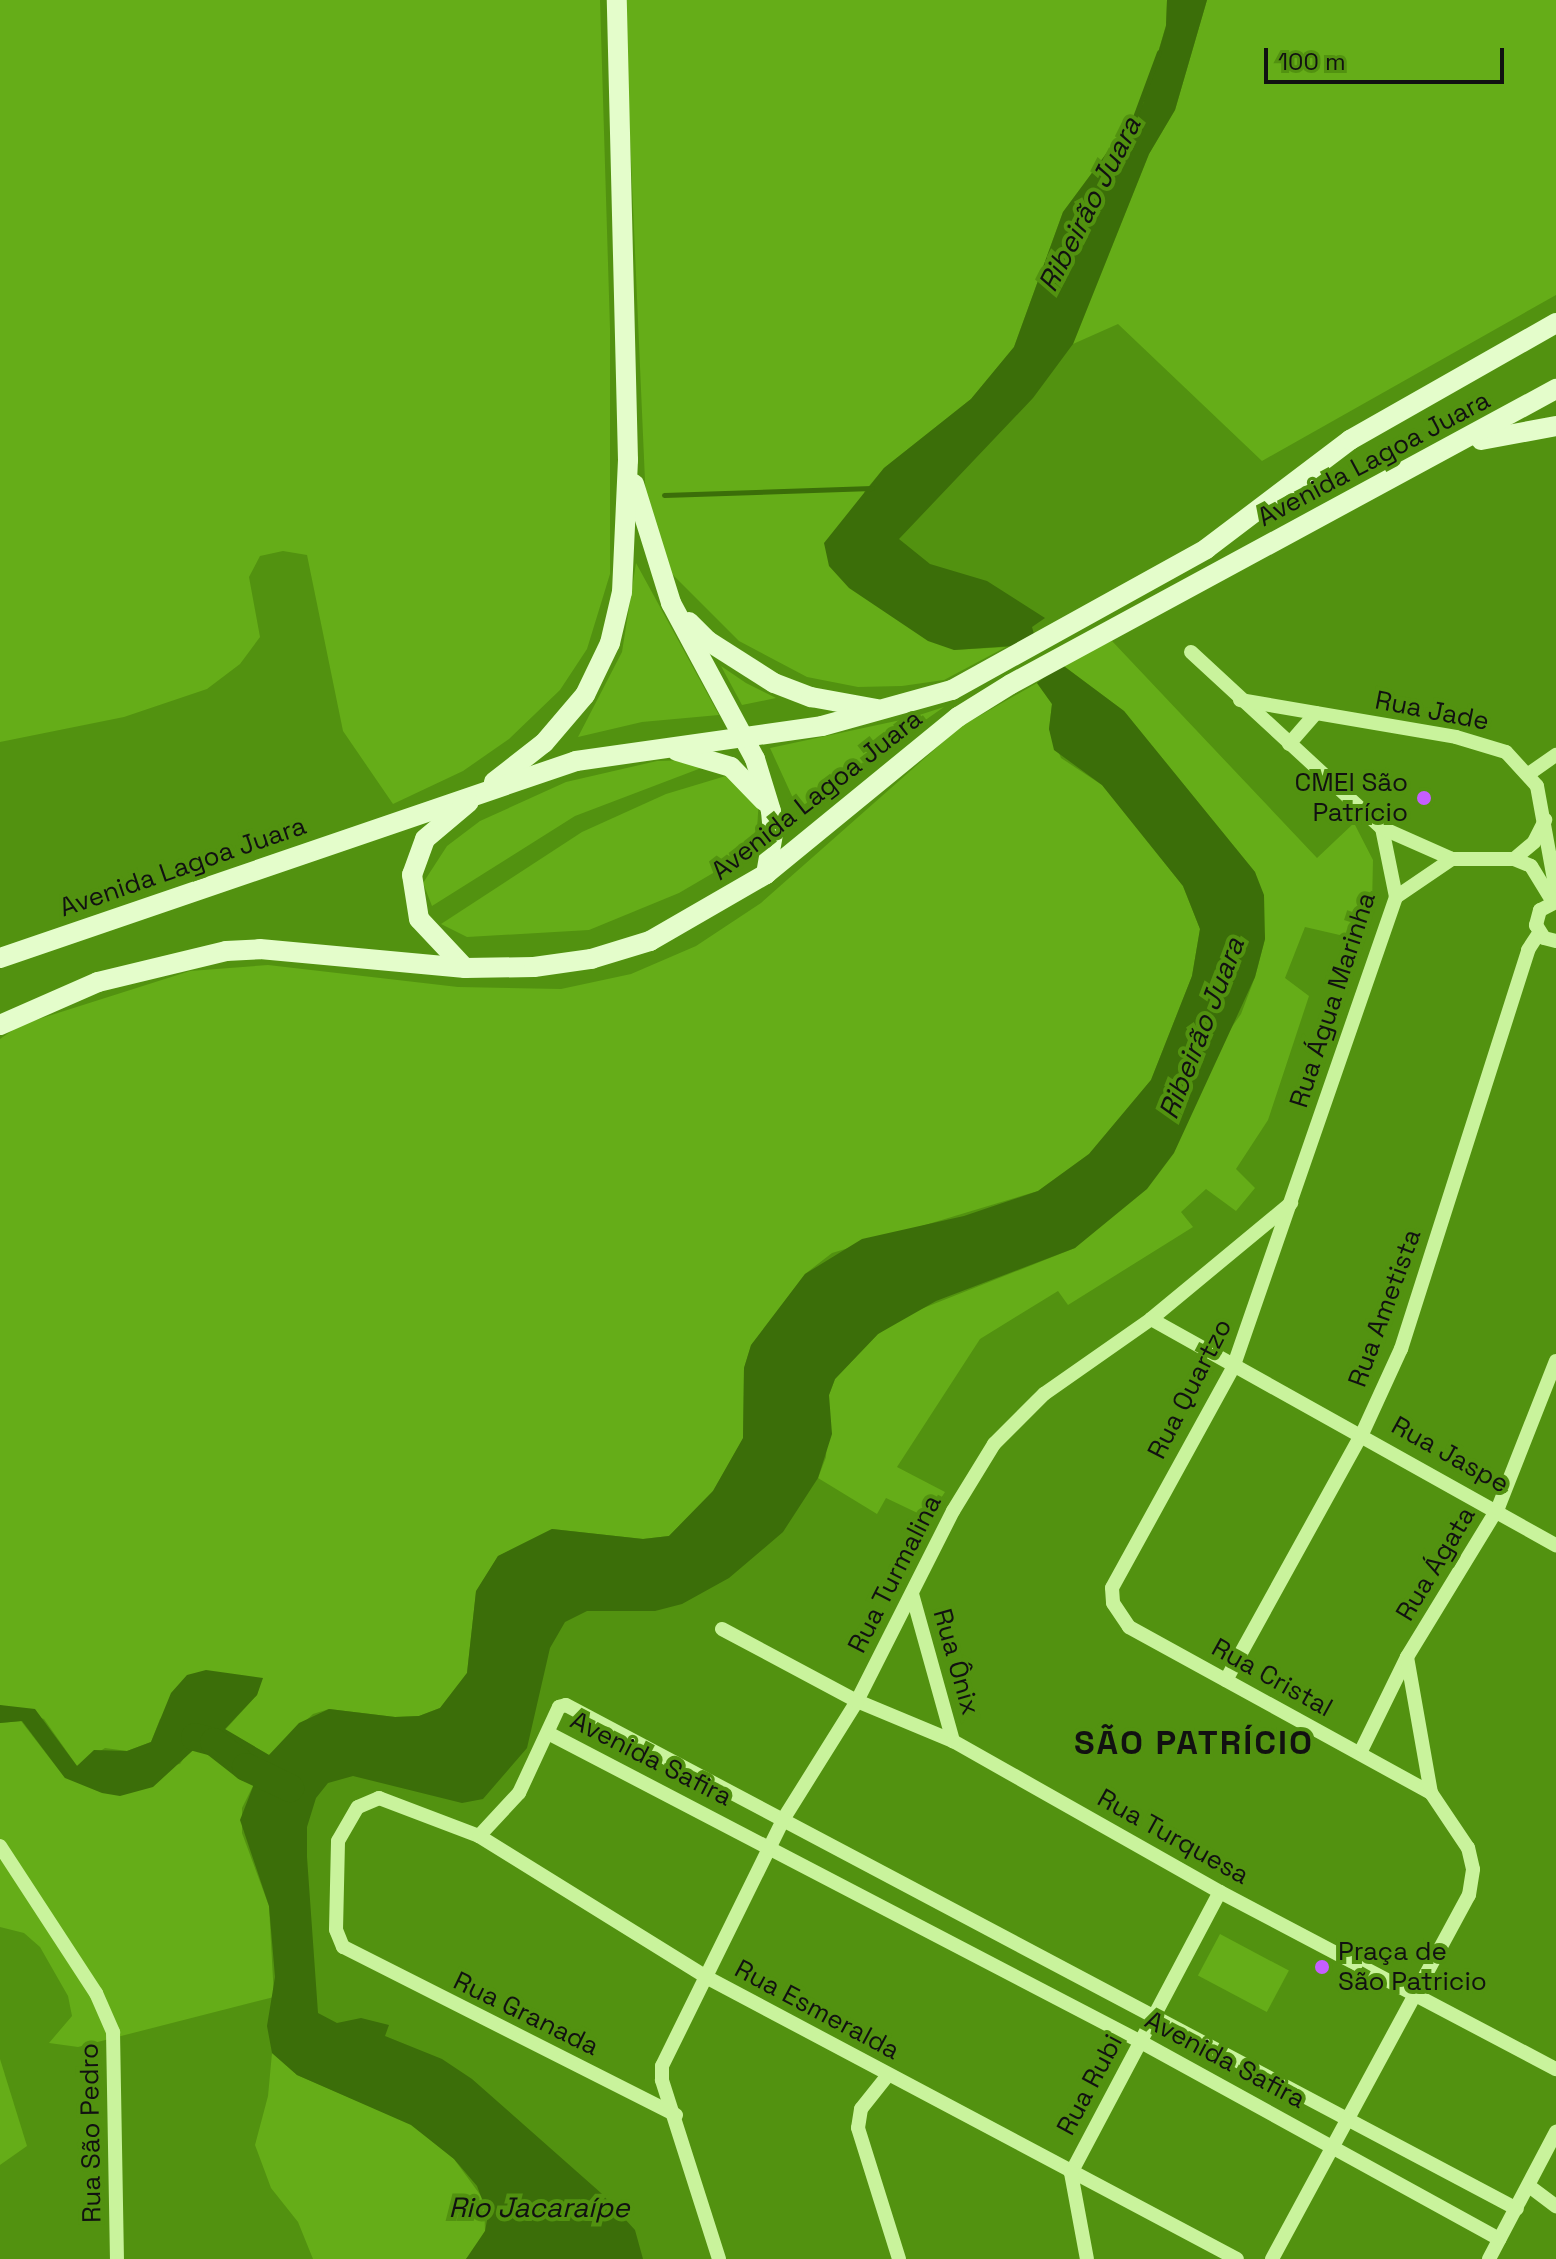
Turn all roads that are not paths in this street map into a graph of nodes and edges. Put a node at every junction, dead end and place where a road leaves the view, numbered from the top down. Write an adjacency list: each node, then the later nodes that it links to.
1 (617, 0): 6 (main road)
2 (1556, 323): 9 (main road, Avenida Lagoa Juara)
3 (1556, 389): 5 (main road, Avenida Lagoa Juara)
4 (1556, 426): 5 (main road)
5 (1458, 446): 9 (main road, Avenida Lagoa Juara)
6 (628, 460): 7 (main road); 18 (main road)
7 (671, 603): 11 (main road); 13 (main road)
8 (1191, 652): 10 (street)
9 (1005, 676): 11 (main road, Avenida Lagoa Juara); 24 (main road, Avenida Lagoa Juara)
10 (1240, 700): 12 (street, Rua Jade); 14 (street)
11 (885, 711): 13 (main road, Avenida Lagoa Juara)
12 (1316, 713): 14 (street); 17 (street, Rua Jade)
13 (742, 738): 15 (main road, Avenida Lagoa Juara); 19 (main road)
14 (1289, 744): 21 (street)
15 (662, 747): 18 (main road, Avenida Lagoa Juara); 19 (main road)
16 (1556, 755): 17 (street)
17 (1530, 773): 20 (street)
18 (480, 793): 29 (main road, Avenida Lagoa Juara); 30 (main road)
19 (771, 811): 24 (main road)
20 (1545, 820): 23 (street); 26 (street)
21 (1382, 828): 22 (street); 25 (street, Rua Água Marinha)
22 (1452, 859): 23 (street); 25 (street)
23 (1514, 859): 26 (street)
24 (766, 874): 30 (main road, Avenida Lagoa Juara)
25 (1396, 897): 32 (street, Rua Água Marinha)
26 (1555, 898): 27 (street, Rua Ametista)
27 (1539, 933): 28 (street); 36 (street, Rua Ametista)
28 (1556, 941)
29 (0, 958)
30 (465, 968): 31 (main road, Avenida Lagoa Juara)
31 (0, 1025)
32 (1291, 1203): 33 (street, Rua Turmalina); 35 (street, Rua Quartzo)
33 (1151, 1319): 35 (street, Rua Jaspe); 40 (street, Rua Turmalina)
34 (1556, 1361): 37 (street, Rua Ágata)
35 (1234, 1366): 36 (street, Rua Jaspe); 39 (street, Rua Quartzo)
36 (1362, 1434): 37 (street, Rua Jaspe); 43 (street, Rua Ametista)
37 (1498, 1508): 38 (street, Rua Jaspe); 42 (street, Rua Ágata)
38 (1556, 1545)
39 (1112, 1588): 43 (street, Rua Cristal)
40 (912, 1594): 44 (street, Rua Turmalina); 46 (street, Rua Ônix)
41 (722, 1629): 44 (street, Rua Turquesa)
42 (1407, 1657): 47 (street, Rua Ágata); 48 (street, Rua Ágata)
43 (1226, 1680): 47 (street, Rua Cristal)
44 (857, 1701): 46 (street, Rua Turquesa); 49 (street, Rua Turmalina)
45 (548, 1733): 49 (street, Avenida Safira); 50 (street); 52 (street, Avenida Safira)
46 (953, 1741): 53 (street, Rua Turquesa)
47 (1360, 1753): 48 (street, Rua Cristal)
48 (1431, 1793): 56 (street)
49 (784, 1818): 52 (street, Rua Turmalina); 57 (street, Avenida Safira)
50 (479, 1836): 54 (street, Rua Esmeralda); 55 (street, Rua Esmeralda)
51 (0, 1846): 70 (street, Rua São Pedro)
52 (770, 1848): 55 (street, Rua Turmalina); 58 (street, Avenida Safira)
53 (1220, 1892): 56 (street, Rua Turquesa); 57 (street, Rua Rubi)
54 (355, 1957): 61 (street, Rua Granada)
55 (706, 1977): 60 (street, Rua Esmeralda); 61 (street, Rua Turmalina)
56 (1414, 1993): 59 (street, Rua Turquesa); 62 (street)
57 (1154, 2015): 58 (street, Rua Rubi); 62 (street, Avenida Safira)
58 (1141, 2042): 64 (street, Avenida Safira); 65 (street, Rua Rubi)
59 (1556, 2069)
60 (888, 2075): 65 (street, Rua Esmeralda); 72 (street)
61 (676, 2115): 71 (street)
62 (1348, 2119): 64 (street); 68 (street, Avenida Safira)
63 (1556, 2132): 66 (street)
64 (1334, 2146): 69 (street, Avenida Safira); 75 (street)
65 (1071, 2173): 73 (street); 74 (street, Rua Esmeralda)
66 (1529, 2186): 67 (street); 68 (street)
67 (1556, 2206)
68 (1517, 2209): 69 (street)
69 (1500, 2239): 76 (street)
70 (117, 2259)
71 (719, 2259)
72 (899, 2259)
73 (1087, 2259)
74 (1237, 2259)
75 (1272, 2259)
76 (1489, 2259)

